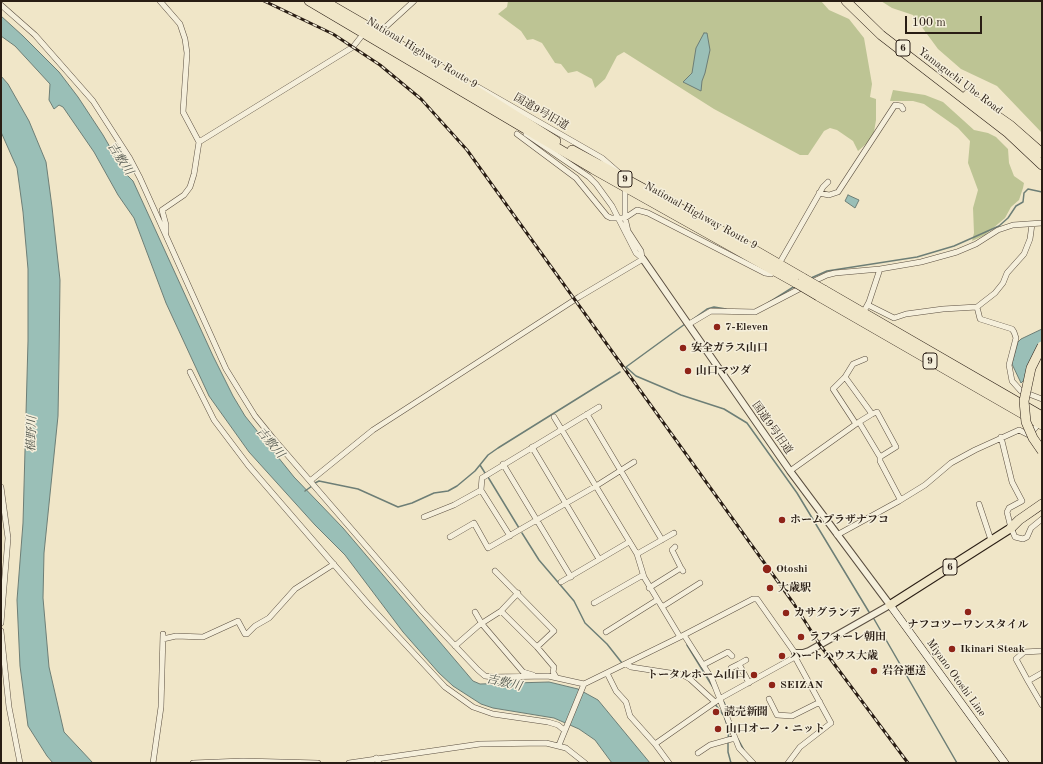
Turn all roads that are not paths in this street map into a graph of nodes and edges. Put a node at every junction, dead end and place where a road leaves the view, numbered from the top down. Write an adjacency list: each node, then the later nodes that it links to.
1 (160, 1): 14 (street)
2 (309, 1): 8 (highway, National Highway Route 9 / 9)
3 (324, 1): 9 (highway, National Highway Route 9 / 9)
4 (414, 1): 9 (street)
5 (846, 1): 16 (highway, Yamaguchi Ube Road / 6)
6 (851, 1): 15 (highway, Yamaguchi Ube Road / 6)
7 (1, 5): 25 (street)
8 (364, 33): 12 (highway, National Highway Route 9 / 9); 14 (street)
9 (379, 33): 10 (highway, National Highway Route 9 / 9)
10 (450, 74): 17 (street, 国道9号旧道); 27 (highway, National Highway Route 9 / 9)
11 (903, 109): 20 (street)
12 (516, 124): 21 (street, 国道9号旧道); 27 (highway, National Highway Route 9 / 9)
13 (517, 134): 21 (street)
14 (199, 142): 25 (street)
15 (1042, 153)
16 (1042, 165)
17 (618, 172)
18 (828, 182): 20 (street)
19 (625, 192): 22 (street, 国道9号旧道)
20 (819, 193): 27 (street)
21 (617, 218): 22 (street); 26 (street, 国道9号旧道)
22 (625, 218): 26 (street, 国道9号旧道); 27 (street)
23 (1042, 223): 24 (street)
24 (1032, 224): 28 (street); 30 (street)
25 (166, 233): 54 (street)
26 (643, 259): 32 (street, 国道9号旧道); 54 (street)
27 (777, 268): 29 (highway, National Highway Route 9 / 9, bridge)
28 (880, 269): 31 (street); 32 (street)
29 (821, 293): 31 (highway, National Highway Route 9 / 9); 44 (highway, National Highway Route 9 / 9)
30 (977, 307): 31 (street); 37 (street)
31 (865, 309): 41 (highway, National Highway Route 9 / 9)
32 (689, 324): 53 (street, 国道9号旧道)
33 (1042, 346): 48 (highway, bridge)
34 (865, 359): 36 (street)
35 (190, 372): 78 (street)
36 (845, 378): 40 (street); 43 (street)
37 (1042, 399)
38 (599, 407): 39 (street)
39 (588, 414): 45 (street); 52 (street)
40 (872, 414): 43 (street); 49 (street)
41 (1042, 416)
42 (554, 417): 45 (street)
43 (858, 423): 49 (street); 53 (street)
44 (1039, 426): 46 (street)
45 (562, 429): 47 (street); 55 (street)
46 (1001, 437): 58 (street); 67 (street)
47 (532, 447): 51 (street); 60 (street)
48 (1042, 451)
49 (880, 457): 58 (street)
50 (634, 462): 52 (street)
51 (503, 464): 57 (street); 66 (street)
52 (621, 470): 55 (street); 72 (street)
53 (790, 470): 69 (street, 国道9号旧道)
54 (310, 481): 97 (street)
55 (596, 486): 60 (street); 74 (street)
56 (1, 487): 59 (street)
57 (481, 490): 64 (street); 70 (street)
58 (900, 499): 69 (street)
59 (2, 502): 92 (street)
60 (566, 503): 66 (street); 77 (street)
61 (979, 504): 73 (street)
62 (1042, 504): 67 (highway)
63 (1042, 511): 67 (highway)
64 (424, 517)
65 (1042, 519): 67 (street)
66 (537, 521): 70 (street); 81 (street)
67 (1011, 528): 73 (main road, 6)
68 (674, 533): 72 (street)
69 (837, 535): 88 (street, 国道9号旧道)
70 (510, 536): 71 (street)
71 (450, 537)
72 (662, 540): 76 (street)
73 (991, 540): 88 (main road, 6)
74 (629, 542): 76 (street); 77 (street)
75 (672, 550): 84 (street)
76 (637, 554): 80 (street)
77 (599, 559): 81 (street)
78 (334, 564): 121 (street); 128 (street)
79 (496, 571): 85 (street)
80 (643, 575): 84 (street); 87 (street)
81 (571, 576): 82 (street)
82 (561, 582)
83 (700, 584): 89 (street)
84 (650, 588): 86 (street)
85 (518, 593): 90 (street); 98 (street)
86 (657, 600): 89 (street); 95 (street)
87 (594, 602)
88 (890, 606): 101 (street); 137 (main road, Miyano Otoshi Line)
89 (662, 607): 96 (street)
90 (501, 610): 93 (street); 98 (street)
91 (475, 612): 93 (street)
92 (1, 623)
93 (482, 624): 97 (street); 111 (street)
94 (1, 631): 106 (street)
95 (606, 632)
96 (682, 636): 101 (street); 104 (street); 107 (street)
97 (455, 646): 111 (street)
98 (537, 647): 112 (street)
99 (1042, 651): 113 (street)
100 (1, 655): 106 (street)
101 (795, 655): 114 (street); 119 (street)
102 (732, 656): 107 (street)
103 (746, 660): 105 (street)
104 (626, 664): 109 (street); 118 (street)
105 (739, 664): 108 (street); 114 (street)
106 (4, 665): 127 (street)
107 (703, 665): 116 (street)
108 (731, 668)
109 (607, 673): 115 (street); 123 (street)
110 (1042, 673): 113 (street)
111 (536, 676): 112 (street)
112 (556, 677): 115 (street)
113 (1028, 681): 120 (street)
114 (749, 683): 116 (street)
115 (583, 686): 121 (street)
116 (720, 698): 118 (street); 122 (street)
117 (769, 699): 119 (street)
118 (715, 702): 123 (street)
119 (820, 702): 136 (street)
120 (1042, 705)
121 (564, 730): 124 (street)
122 (735, 738): 125 (street); 135 (street)
123 (655, 744): 134 (street)
124 (559, 745): 126 (street); 133 (street)
125 (698, 753)
126 (376, 758): 131 (street); 132 (street)
127 (20, 763)
128 (153, 763)
129 (193, 763): 130 (street)
130 (318, 763)
131 (349, 763)
132 (379, 763)
133 (585, 763)
134 (669, 763)
135 (753, 763)
136 (788, 763)
137 (1005, 763)

